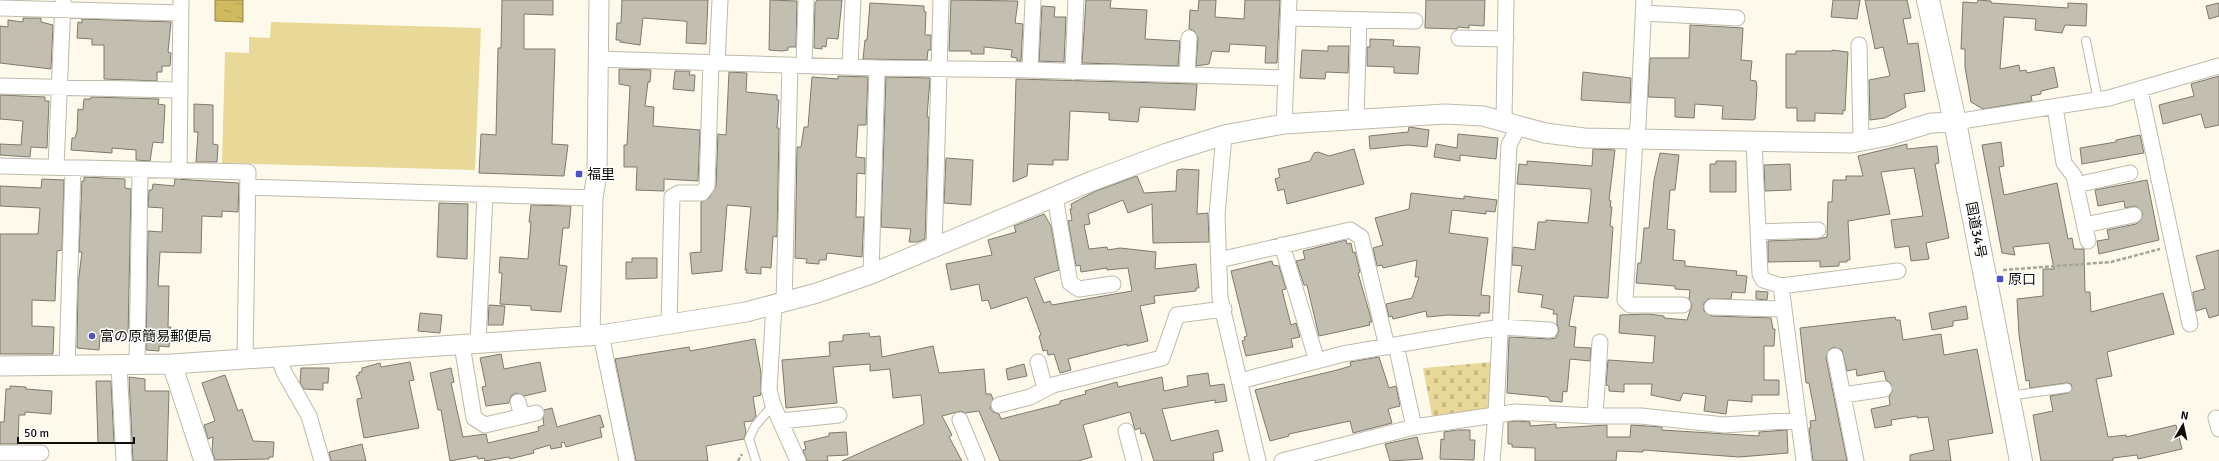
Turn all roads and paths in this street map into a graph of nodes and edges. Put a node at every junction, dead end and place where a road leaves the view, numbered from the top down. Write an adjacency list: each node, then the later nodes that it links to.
1 (598, 0): 24 (street)
2 (720, 0): 25 (street)
3 (806, 0): 26 (street)
4 (853, 0): 27 (street)
5 (941, 0): 30 (street)
6 (1033, 0): 31 (street)
7 (1076, 0): 32 (street)
8 (1289, 0): 15 (street)
9 (1506, 0): 21 (street)
10 (1928, 0): 42 (highway, 国道34号)
11 (63, 5): 12 (street); 14 (street); 36 (street)
12 (180, 7): 37 (street)
13 (1644, 7): 16 (street); 46 (street)
14 (0, 8)
15 (1289, 18): 17 (street); 34 (street)
16 (1736, 18)
17 (1359, 20): 18 (street); 41 (street)
18 (1415, 21)
19 (1189, 38): 33 (street)
20 (1459, 38): 21 (street)
21 (1506, 39): 43 (street)
22 (2086, 41): 39 (lane)
23 (1859, 45): 47 (street)
24 (597, 59): 25 (street); 59 (street)
25 (714, 63): 26 (street); 80 (street)
26 (797, 65): 27 (street); 74 (street)
27 (850, 66): 29 (street)
28 (2219, 66): 38 (street)
29 (877, 68): 30 (street); 71 (street)
30 (939, 68): 31 (street); 67 (street)
31 (1030, 70): 32 (street)
32 (1073, 72): 33 (street)
33 (1187, 75): 34 (street)
34 (1285, 78): 44 (street)
35 (0, 86): 36 (street)
36 (59, 88): 37 (street); 50 (street)
37 (178, 90): 53 (street)
38 (2140, 90): 39 (street); 66 (street)
39 (2098, 100): 40 (street)
40 (2055, 107): 42 (street); 55 (street)
41 (1356, 118): 43 (street); 44 (street)
42 (1954, 122): 47 (street); 70 (highway, 国道34号)
43 (1511, 123): 46 (street); 81 (street)
44 (1284, 124): 45 (street)
45 (1224, 135): 58 (street); 68 (street)
46 (1635, 140): 48 (street); 75 (street)
47 (1861, 141): 48 (street)
48 (1754, 142): 63 (street)
49 (0, 166): 50 (street)
50 (56, 167): 51 (street)
51 (73, 168): 52 (street); 95 (street)
52 (140, 171): 53 (street); 93 (street)
53 (178, 171): 56 (street)
54 (2130, 173): 55 (street)
55 (2076, 185): 61 (street)
56 (248, 187): 57 (street); 89 (street)
57 (485, 194): 59 (street); 85 (street)
58 (1055, 197): 67 (street); 72 (street)
59 (593, 198): 83 (street)
60 (2134, 215): 61 (street)
61 (2084, 224): 64 (street)
62 (1818, 230): 63 (street)
63 (1758, 232): 73 (street)
64 (2088, 241)
65 (1282, 245): 68 (street); 86 (street); 90 (street)
66 (2173, 245): 70 (path); 79 (street)
67 (934, 249): 71 (street)
68 (1219, 260): 77 (street)
69 (1898, 271): 73 (street)
70 (1984, 272): 101 (highway, 国道34号)
71 (871, 274): 74 (street)
72 (1113, 284)
73 (1781, 286): 78 (street)
74 (779, 304): 80 (street); 103 (street)
75 (1683, 305)
76 (1712, 306): 78 (street)
77 (1224, 309): 96 (street); 98 (street)
78 (1784, 309): 109 (street)
79 (2190, 324)
80 (669, 325): 83 (street)
81 (1500, 326): 82 (street); 86 (street); 105 (street)
82 (1550, 330)
83 (596, 335): 85 (street); 118 (street)
84 (1600, 342): 107 (street)
85 (470, 344): 88 (street); 104 (street)
86 (1391, 346): 90 (street); 111 (street)
87 (1835, 356): 100 (street)
88 (278, 357): 89 (street); 117 (street)
89 (245, 359): 92 (street)
90 (1317, 361): 96 (street)
91 (1038, 362): 98 (street)
92 (172, 364): 93 (street); 116 (street)
93 (128, 365): 95 (street); 115 (street)
94 (0, 366): 95 (street)
95 (67, 366)
96 (1240, 381): 123 (street)
97 (2067, 388): 101 (lane)
98 (1045, 389): 102 (street)
99 (1884, 389): 100 (street)
100 (1844, 395): 127 (street)
101 (2009, 396): 128 (highway, 国道34号)
102 (999, 404)
103 (773, 405): 110 (street); 119 (lane)
104 (525, 410)
105 (1496, 414): 107 (street); 111 (street); 125 (street)
106 (839, 415): 110 (street)
107 (1596, 416): 109 (street)
108 (960, 420): 121 (street)
109 (1799, 420): 126 (street)
110 (781, 421): 120 (street)
111 (1414, 427): 124 (street)
112 (1126, 431): 122 (street)
113 (0, 453): 114 (street)
114 (41, 453)
115 (120, 456)
116 (204, 461)
117 (322, 461)
118 (627, 461)
119 (756, 461)
120 (798, 461)
121 (977, 461)
122 (1134, 461)
123 (1258, 461)
124 (1282, 461)
125 (1492, 461)
126 (1804, 461)
127 (1856, 461)
128 (2021, 461)

